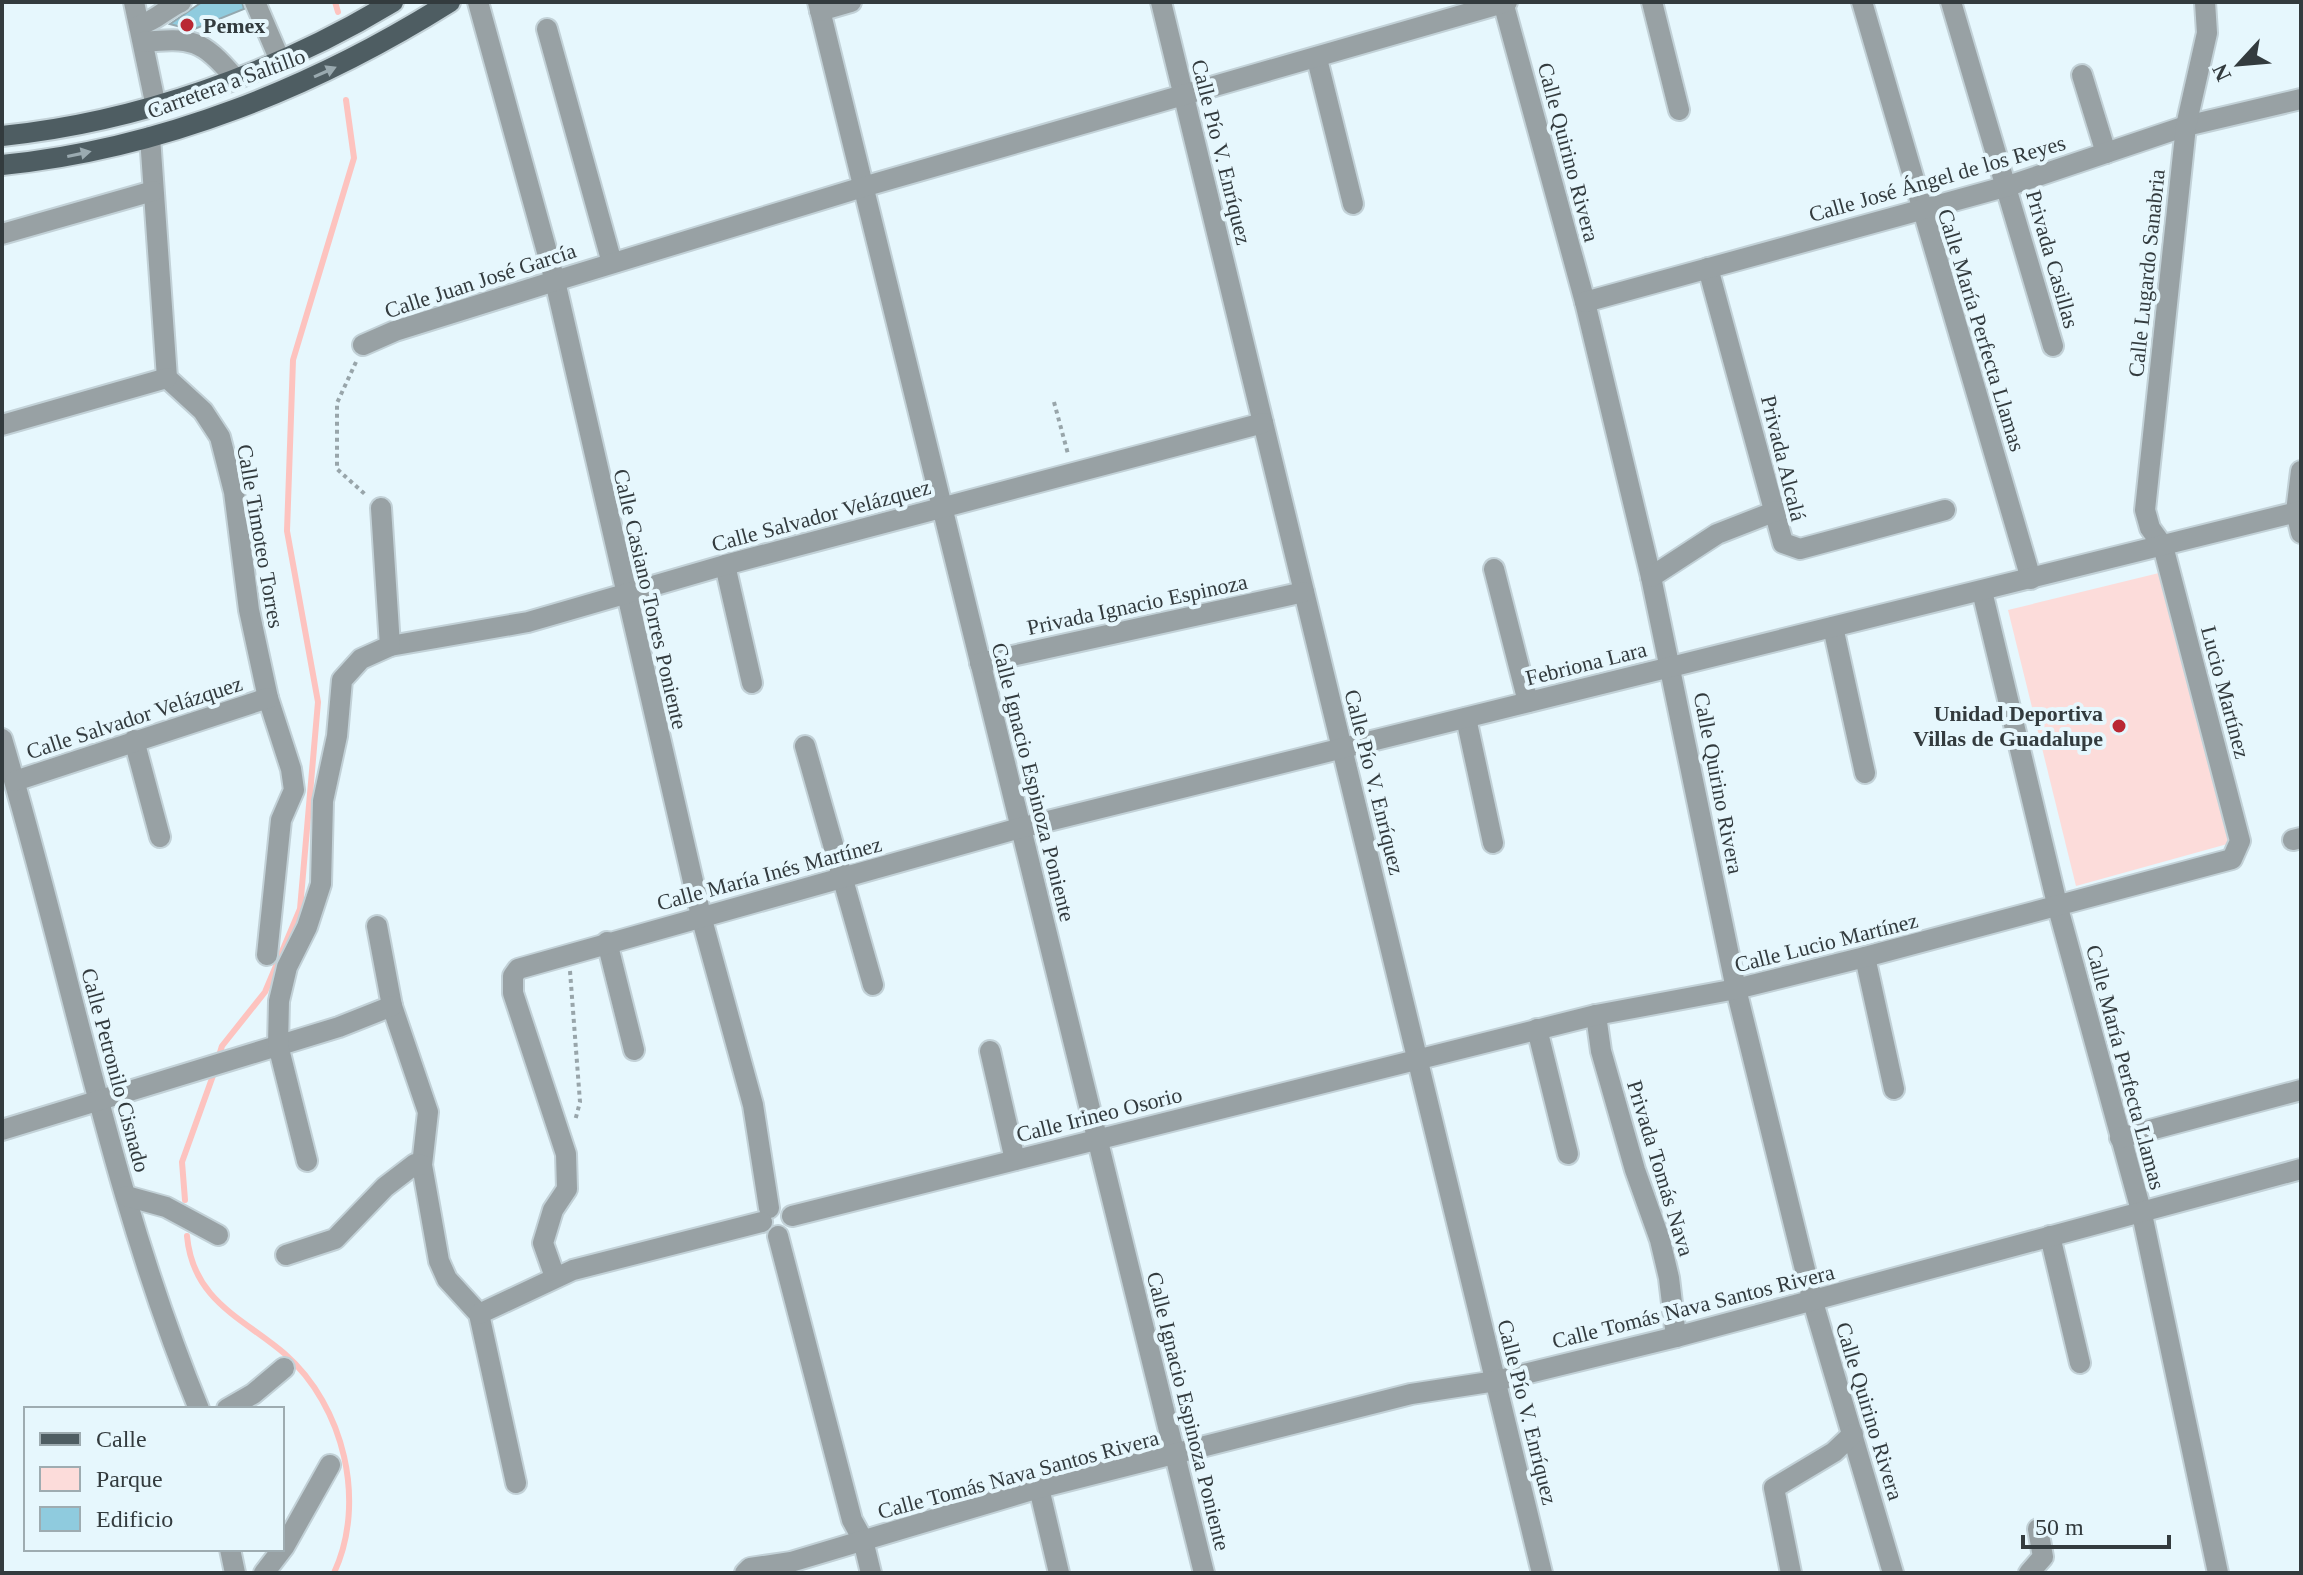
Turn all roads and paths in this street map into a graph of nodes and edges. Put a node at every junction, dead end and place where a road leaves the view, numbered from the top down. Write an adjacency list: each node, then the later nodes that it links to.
1 (134, 2): 16 (street)
2 (181, 2): 16 (street)
3 (255, 2): 17 (street)
4 (393, 2): 17 (main road, Carretera a Saltillo)
5 (450, 2): 27 (main road, Carretera a Saltillo, one-way to 5)
6 (478, 2): 38 (street, Calle Casiano Torres Poniente)
7 (851, 2): 14 (street)
8 (1161, 2): 21 (street, Calle Pío V. Enríquez)
9 (1505, 2): 18 (street, Calle Juan José García); 39 (street, Calle Quirino Rivera)
10 (1652, 2): 24 (street)
11 (1862, 2): 34 (street, Calle María Perfecta Llamas)
12 (1951, 2): 30 (street, Privada Casillas)
13 (2205, 2): 25 (street, Calle Lugardo Sanabria)
14 (819, 7): 31 (street, Calle Ignacio Espinoza Poniente)
15 (547, 29): 36 (street)
16 (142, 34): 20 (street); 23 (street)
17 (279, 58): 20 (main road, Carretera a Saltillo)
18 (1317, 59): 21 (street, Calle Juan José García); 33 (street)
19 (2082, 75): 28 (street)
20 (234, 77): 23 (main road, Carretera a Saltillo)
21 (1183, 95): 31 (street, Calle Juan José García); 44 (street, Calle Pío V. Enríquez)
22 (2301, 99): 25 (street, Calle José Ángel de los Reyes)
23 (156, 107): 26 (main road, Carretera a Saltillo)
24 (1679, 110)
25 (2186, 126): 28 (street, Calle José Ángel de los Reyes); 54 (street, Calle Lugardo Sanabria)
26 (2, 136)
27 (150, 137): 29 (main road, Carretera a Saltillo, one-way to 27); 32 (street)
28 (2106, 153): 30 (street, Calle José Ángel de los Reyes)
29 (2, 165)
30 (2008, 186): 34 (street, Calle José Ángel de los Reyes); 41 (street, Privada Casillas)
31 (863, 187): 36 (street, Calle Juan José García); 48 (street, Calle Ignacio Espinoza Poniente)
32 (153, 191): 35 (street); 42 (street)
33 (1353, 204)
34 (1921, 208): 37 (street, Calle José Ángel de los Reyes); 58 (street, Calle María Perfecta Llamas)
35 (2, 234)
36 (612, 263): 38 (street, Calle Juan José García)
37 (1708, 268): 39 (street, Calle José Ángel de los Reyes); 51 (street, Privada Alcalá)
38 (555, 281): 40 (street, Calle Juan José García); 61 (street, Calle Casiano Torres Poniente)
39 (1585, 302): 57 (street, Calle Quirino Rivera)
40 (363, 345): 49 (path)
41 (2053, 346)
42 (167, 378): 45 (street); 67 (street, Calle Timoteo Torres)
43 (1054, 402): 47 (path)
44 (1263, 423): 47 (street, Calle Salvador Velázquez); 60 (street, Calle Pío V. Enríquez)
45 (2, 425)
46 (2301, 471): 52 (street)
47 (1073, 472): 48 (street, Calle Salvador Velázquez)
48 (942, 507): 55 (street, Calle Salvador Velázquez); 64 (street, Calle Ignacio Espinoza Poniente)
49 (381, 508): 63 (street)
50 (1945, 510): 51 (street, Privada Alcalá)
51 (1776, 511): 57 (street)
52 (2299, 511): 53 (street); 54 (street, Febriona Lara)
53 (2301, 533)
54 (2163, 546): 58 (street, Febriona Lara); 81 (street, Lucio Martínez)
55 (725, 565): 61 (street, Calle Salvador Velázquez); 66 (street)
56 (1494, 569): 68 (street)
57 (1651, 577): 65 (street, Calle Quirino Rivera)
58 (2031, 579): 59 (street, Febriona Lara)
59 (1982, 591): 62 (street, Febriona Lara); 83 (street, Calle María Perfecta Llamas)
60 (1304, 592): 64 (street, Privada Ignacio Espinoza); 73 (street, Calle Pío V. Enríquez)
61 (625, 597): 63 (street, Calle Salvador Velázquez); 84 (street, Calle Casiano Torres Poniente)
62 (1833, 627): 65 (street, Febriona Lara); 74 (street)
63 (390, 646): 77 (street)
64 (980, 663): 78 (street, Calle Ignacio Espinoza Poniente)
65 (1672, 667): 68 (street, Febriona Lara); 91 (street, Calle Quirino Rivera)
66 (752, 683)
67 (268, 698): 71 (street, Calle Salvador Velázquez); 76 (street, Calle Timoteo Torres)
68 (1528, 702): 69 (street, Febriona Lara)
69 (1466, 718): 73 (street, Febriona Lara); 80 (street)
70 (2, 739): 75 (street, Calle Petronilo Cisnado)
71 (134, 740): 75 (street, Calle Salvador Velázquez); 79 (street)
72 (805, 746): 82 (street)
73 (1342, 748): 78 (street, Febriona Lara); 98 (street, Calle Pío V. Enríquez)
74 (1865, 773)
75 (15, 781): 101 (street, Calle Petronilo Cisnado)
76 (294, 790): 77 (street); 88 (street)
77 (323, 801): 95 (street)
78 (1020, 828): 82 (street, Calle María Inés Martínez); 103 (street, Calle Ignacio Espinoza Poniente)
79 (160, 837)
80 (1493, 843)
81 (2238, 850): 83 (street, Calle Lucio Martínez)
82 (840, 878): 84 (street, Calle María Inés Martínez); 90 (street)
83 (2058, 908): 89 (street, Calle Lucio Martínez); 104 (street, Calle María Perfecta Llamas)
84 (701, 916): 86 (street, Calle María Inés Martínez); 113 (street, Calle Casiano Torres Poniente)
85 (377, 926): 92 (street)
86 (607, 942): 87 (street, Calle María Inés Martínez); 96 (street)
87 (569, 953): 105 (path); 105 (street, Calle María Inés Martínez)
88 (267, 955)
89 (1865, 957): 91 (street, Calle Lucio Martínez); 99 (street)
90 (873, 985)
91 (1736, 989): 93 (street, Calle Lucio Martínez); 120 (street, Calle Quirino Rivera)
92 (392, 1006): 95 (street); 109 (street)
93 (1596, 1015): 94 (street, Calle Lucio Martínez); 122 (street, Privada Tomás Nava)
94 (1537, 1029): 98 (street, Calle Lucio Martínez); 106 (street)
95 (278, 1045): 101 (street); 108 (street)
96 (634, 1050)
97 (990, 1051): 107 (street)
98 (1417, 1059): 103 (street, Calle Irineo Osorio); 125 (street, Calle Pío V. Enríquez)
99 (1894, 1089)
100 (2301, 1090): 104 (street)
101 (98, 1103): 102 (street); 111 (street, Calle Petronilo Cisnado)
102 (2, 1130)
103 (1097, 1138): 107 (street, Calle Irineo Osorio); 129 (street, Calle Ignacio Espinoza Poniente)
104 (2120, 1138): 112 (street, Calle María Perfecta Llamas)
105 (566, 1154): 119 (street)
106 (1568, 1154)
107 (1015, 1160): 114 (street, Calle Irineo Osorio)
108 (307, 1161)
109 (422, 1165): 118 (street); 121 (street)
110 (2301, 1169): 112 (street, Calle Tomás Nava Santos Rivera)
111 (126, 1196): 115 (street); 126 (street, Calle Petronilo Cisnado)
112 (2142, 1214): 117 (street, Calle Tomás Nava Santos Rivera); 138 (street, Calle María Perfecta Llamas)
113 (766, 1215): 114 (street); 116 (street); 119 (street)
114 (792, 1216): 116 (street)
115 (218, 1235)
116 (778, 1236): 134 (street)
117 (2050, 1236): 120 (street, Calle Tomás Nava Santos Rivera); 123 (street)
118 (286, 1255)
119 (555, 1277): 121 (street)
120 (1813, 1302): 122 (street, Calle Tomás Nava Santos Rivera); 128 (street, Calle Quirino Rivera)
121 (479, 1314): 131 (street)
122 (1676, 1337): 125 (street, Calle Tomás Nava Santos Rivera)
123 (2080, 1363)
124 (284, 1368): 127 (street)
125 (1496, 1381): 129 (street, Calle Tomás Nava Santos Rivera); 145 (street, Calle Pío V. Enríquez)
126 (198, 1407)
127 (230, 1407)
128 (1853, 1434): 146 (street); 147 (street, Calle Quirino Rivera)
129 (1177, 1456): 132 (street, Calle Tomás Nava Santos Rivera); 144 (street, Calle Ignacio Espinoza Poniente)
130 (330, 1465): 135 (street)
131 (516, 1483)
132 (1039, 1488): 134 (street, Calle Tomás Nava Santos Rivera); 143 (street)
133 (2038, 1529): 148 (street)
134 (863, 1540): 141 (street, Calle Tomás Nava Santos Rivera); 142 (street)
135 (284, 1547)
136 (230, 1551): 139 (street)
137 (281, 1551): 140 (street)
138 (2216, 1566)
139 (235, 1573)
140 (264, 1573)
141 (745, 1573)
142 (871, 1573)
143 (1059, 1573)
144 (1204, 1573)
145 (1542, 1573)
146 (1791, 1573)
147 (1893, 1573)
148 (2029, 1573)

